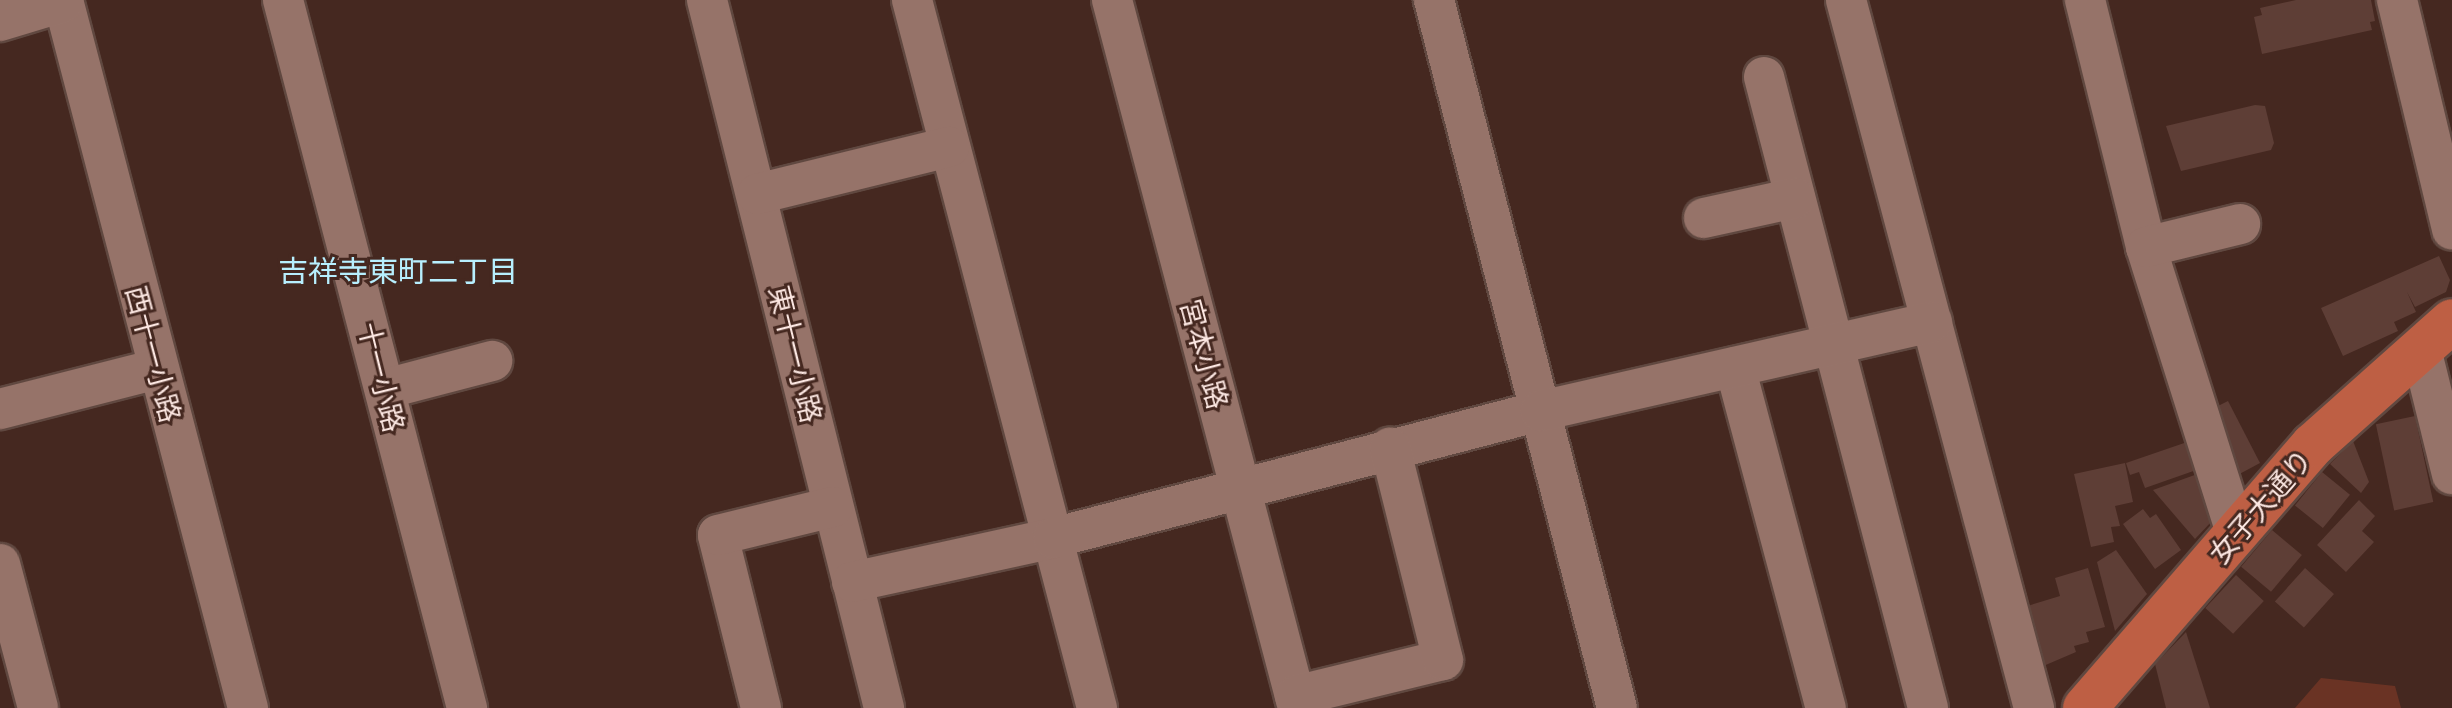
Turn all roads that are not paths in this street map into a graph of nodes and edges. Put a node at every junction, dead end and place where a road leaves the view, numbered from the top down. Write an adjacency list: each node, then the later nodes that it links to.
1 (283, 0): 25 (street, 十一小路)
2 (707, 0): 13 (street, 東十一小路)
3 (912, 0): 12 (street)
4 (1112, 0): 30 (street, 宮本小路)
5 (1434, 0): 27 (street)
6 (1846, 0): 19 (street)
7 (2085, 0): 18 (street)
8 (2397, 0): 17 (street)
9 (63, 1): 10 (street); 24 (street, 西十一小路)
10 (0, 21)
11 (1764, 77): 14 (street)
12 (949, 147): 13 (street); 33 (street)
13 (757, 194): 31 (street, 東十一小路)
14 (1795, 198): 15 (street); 21 (street)
15 (1704, 218)
16 (2240, 224): 18 (street)
17 (2452, 229)
18 (2146, 247): 32 (street)
19 (1932, 322): 21 (street); 46 (street)
20 (2436, 335): 29 (street); 32 (main road, 女子大通り)
21 (1832, 346): 23 (street); 45 (street)
22 (492, 361): 25 (street)
23 (1735, 367): 27 (street); 44 (street)
24 (157, 369): 26 (street); 38 (street, 西十一小路)
25 (385, 389): 39 (street, 十一小路)
26 (0, 409)
27 (1540, 411): 28 (street); 43 (street)
28 (1390, 448): 30 (street); 36 (street)
29 (2452, 474)
30 (1241, 490): 33 (street); 36 (street, 宮本小路)
31 (833, 507): 35 (street, 東十一小路); 40 (street)
32 (2236, 533): 47 (main road, 女子大通り)
33 (1053, 538): 35 (street); 42 (street)
34 (0, 564): 37 (street)
35 (852, 582): 41 (street, 東十一小路)
36 (1296, 702)
37 (38, 708)
38 (248, 708)
39 (467, 708)
40 (761, 708)
41 (884, 708)
42 (1097, 708)
43 (1617, 708)
44 (1826, 708)
45 (1928, 708)
46 (2034, 708)
47 (2085, 708)

